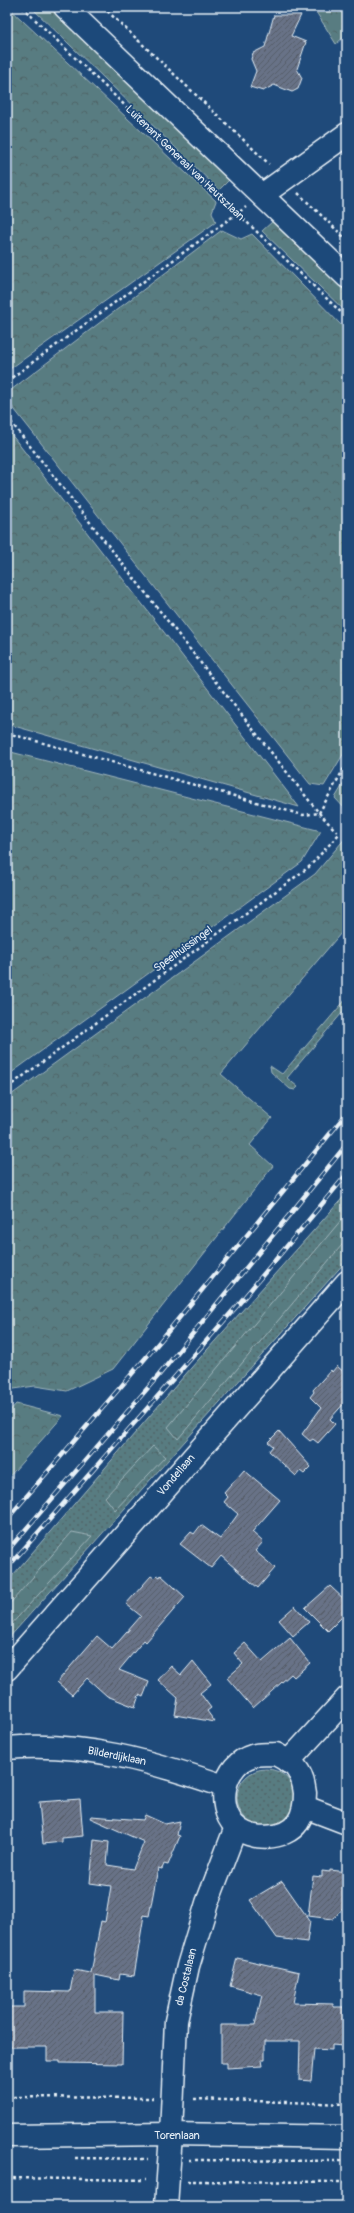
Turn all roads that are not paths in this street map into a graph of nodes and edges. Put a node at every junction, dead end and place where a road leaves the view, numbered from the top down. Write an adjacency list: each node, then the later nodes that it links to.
1 (66, 7): 3 (street)
2 (347, 134): 3 (street)
3 (262, 195): 4 (street)
4 (347, 277)
5 (347, 1282): 6 (street, Vondellaan)
6 (7, 1669)
7 (347, 1698): 9 (street)
8 (7, 1748): 10 (street, Bilderdijklaan)
9 (288, 1762): 10 (street); 11 (street)
10 (224, 1786): 13 (street)
11 (305, 1807): 12 (street); 13 (street)
12 (347, 1823)
13 (236, 1827): 14 (street, da Costalaan)
14 (172, 2134): 15 (street, Torenlaan); 16 (street, Torenlaan); 17 (street, da Costalaan)
15 (7, 2136)
16 (347, 2138)
17 (166, 2206)

